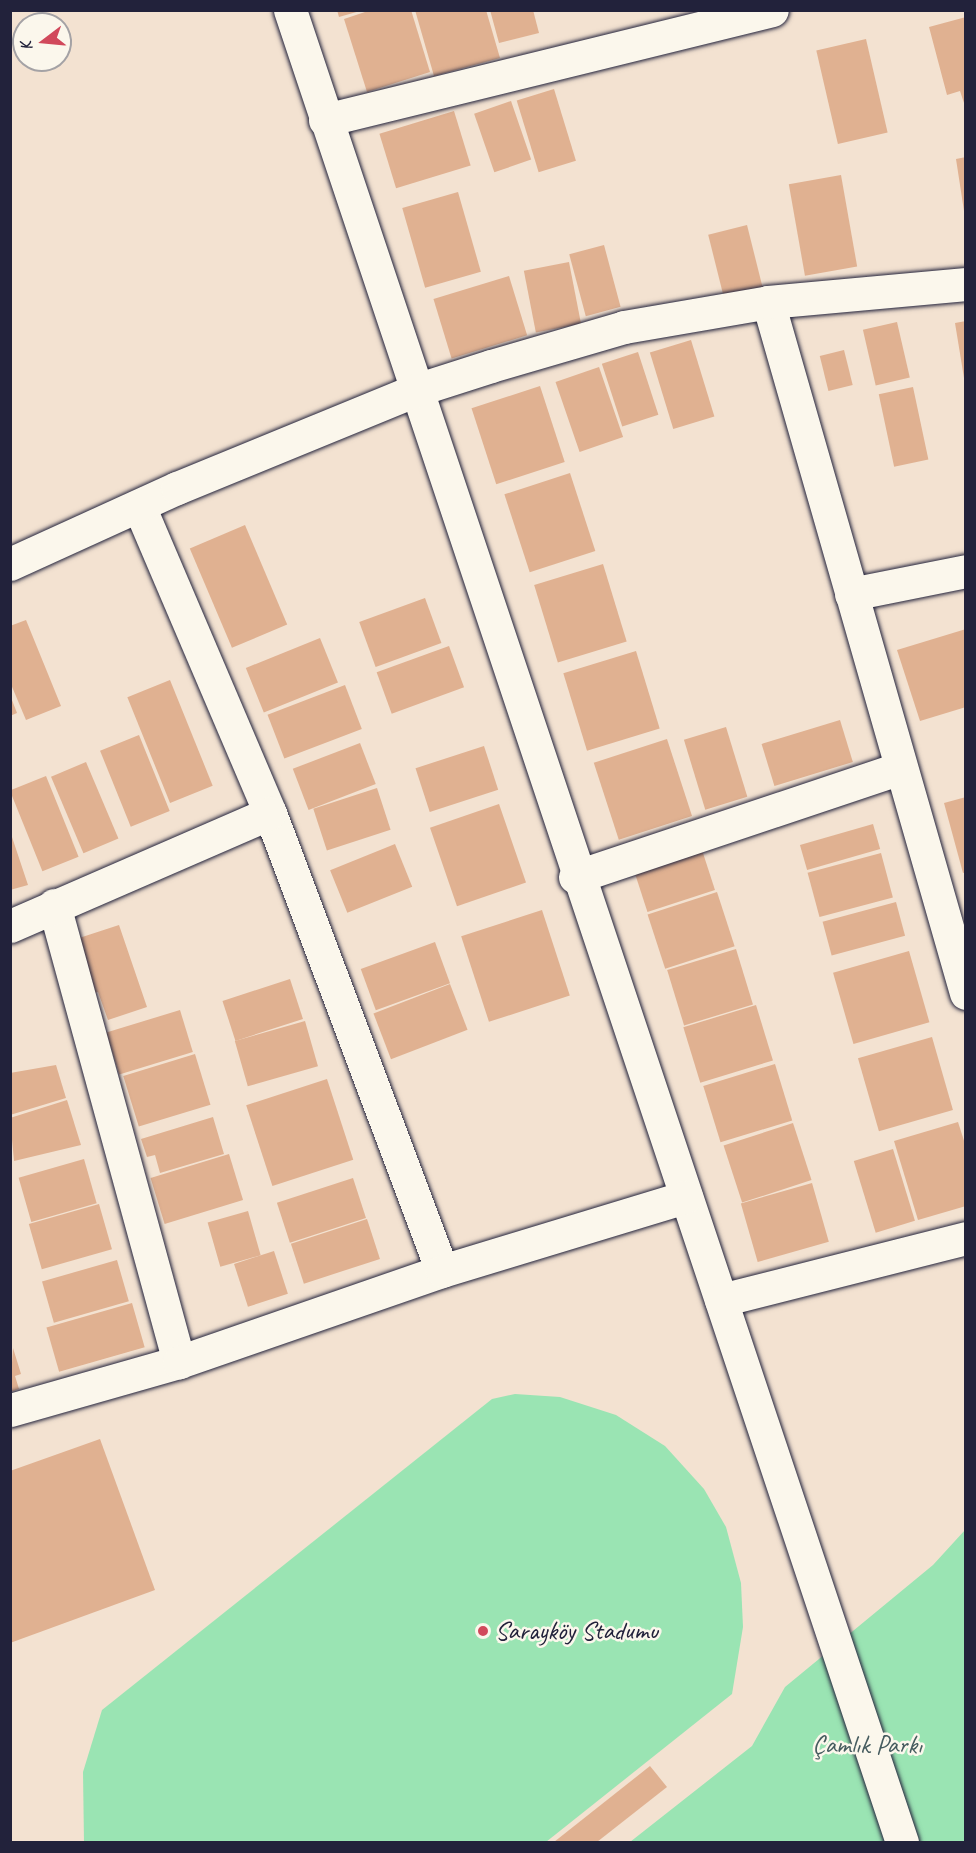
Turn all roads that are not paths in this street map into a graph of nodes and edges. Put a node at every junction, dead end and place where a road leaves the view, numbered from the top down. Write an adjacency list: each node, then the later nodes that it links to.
1 (290, 10): 3 (street)
2 (772, 10): 3 (street)
3 (325, 120): 6 (street)
4 (966, 284): 5 (street)
5 (768, 302): 6 (street); 10 (street)
6 (413, 391): 7 (street); 13 (street)
7 (140, 506): 8 (street); 12 (street)
8 (10, 564)
9 (966, 571): 10 (street)
10 (851, 594): 11 (street)
11 (900, 768): 13 (street); 14 (street)
12 (270, 813): 15 (street); 20 (street)
13 (575, 877): 18 (street)
14 (953, 904): 17 (street)
15 (54, 905): 16 (street); 22 (street)
16 (10, 926)
17 (966, 993)
18 (686, 1197): 20 (street); 21 (street)
19 (966, 1238): 21 (street)
20 (442, 1271): 22 (street)
21 (721, 1300): 24 (street)
22 (179, 1362): 23 (street)
23 (10, 1410)
24 (902, 1842)

